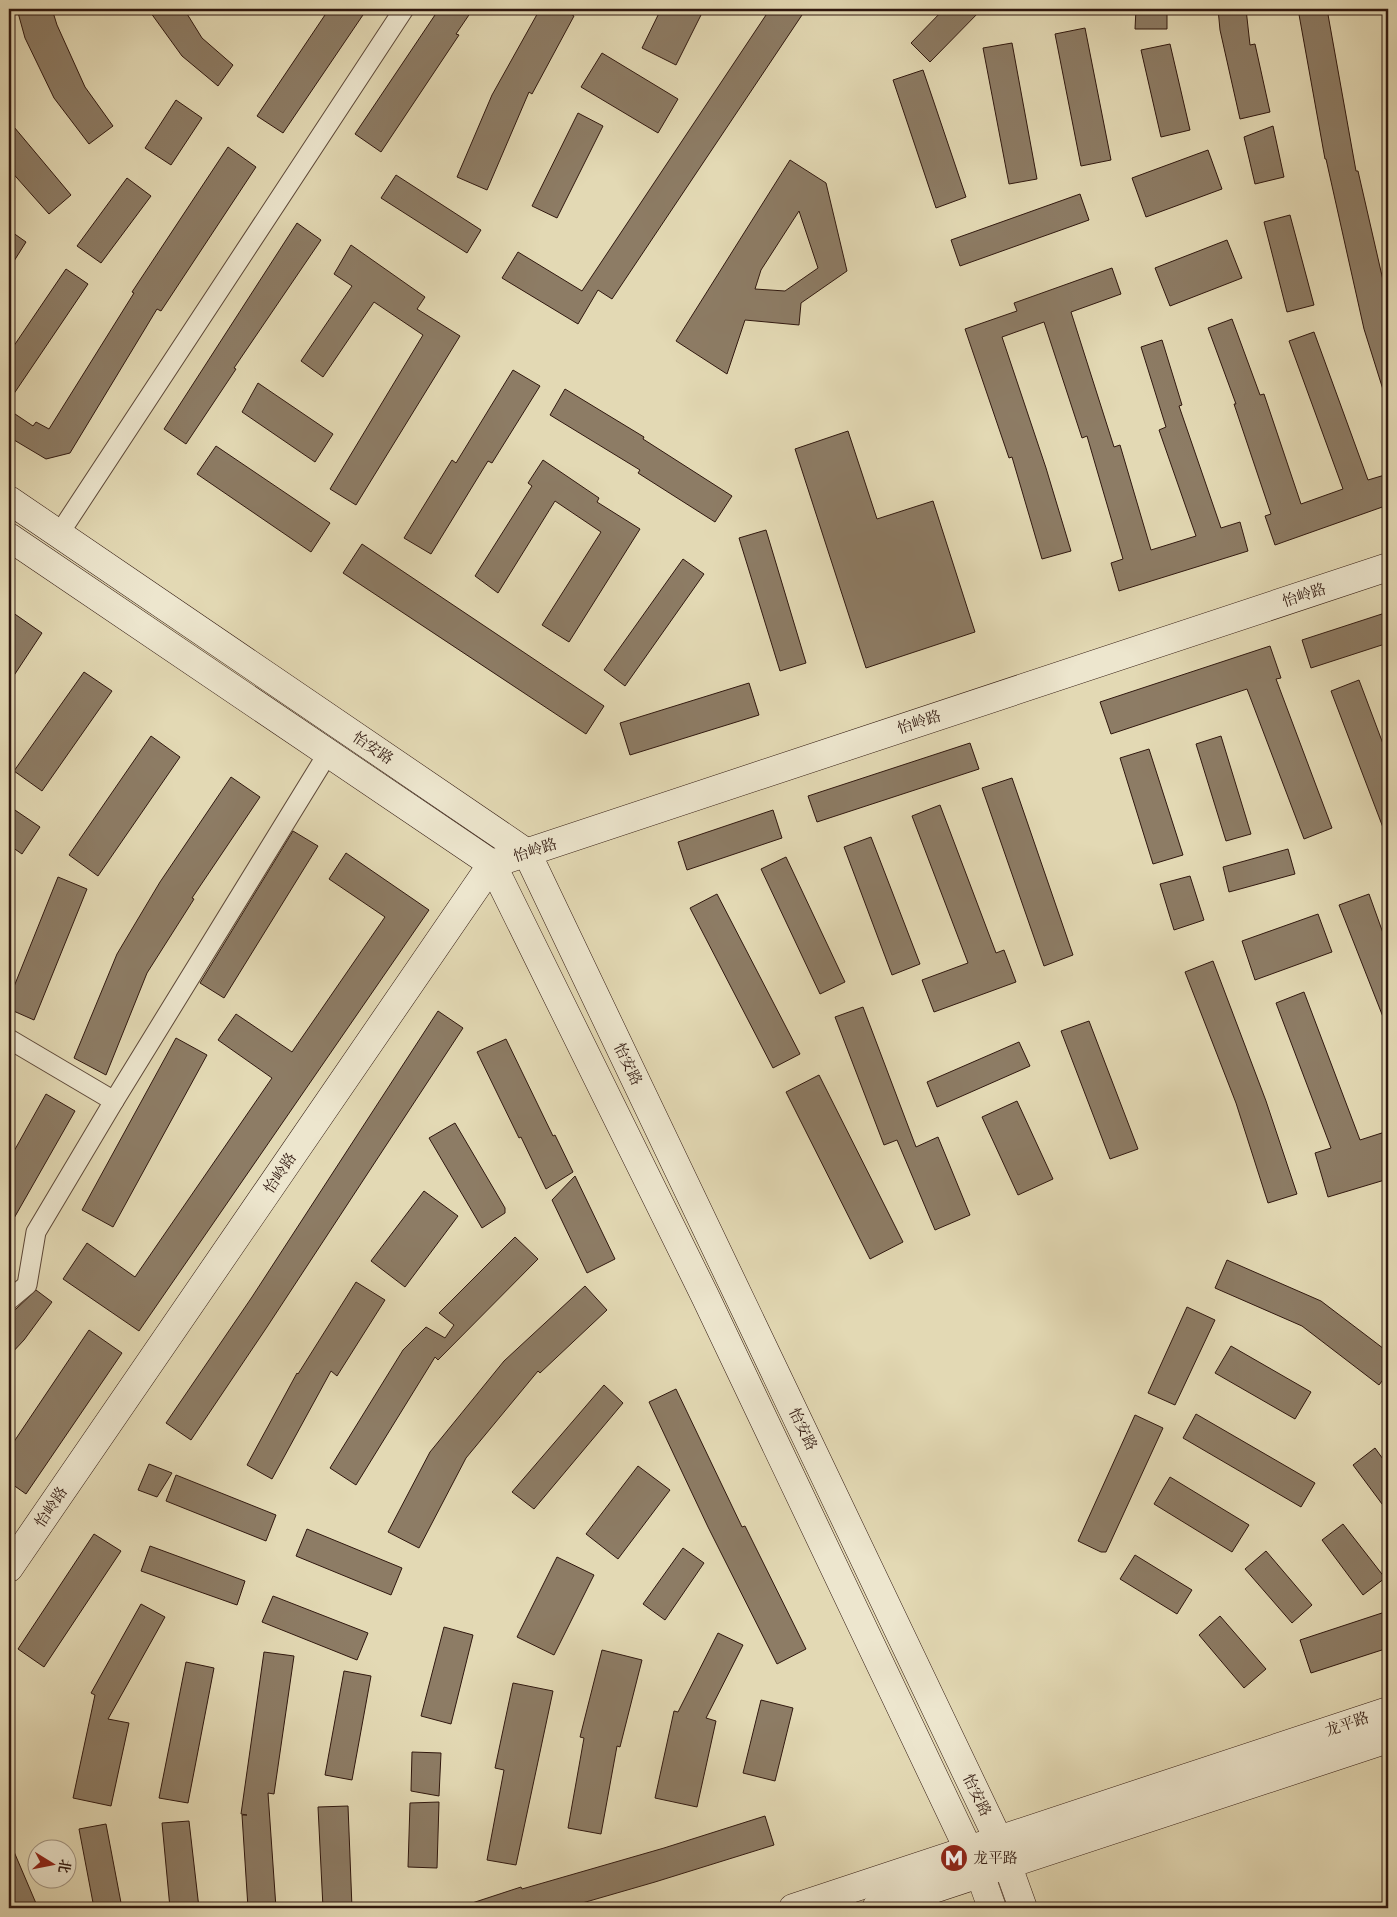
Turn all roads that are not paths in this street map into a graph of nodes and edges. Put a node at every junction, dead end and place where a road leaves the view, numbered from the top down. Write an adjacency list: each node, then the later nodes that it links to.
1 (404, 9): 3 (street)
2 (9, 500): 3 (street, 怡安路)
3 (59, 534): 7 (street, 怡安路)
4 (9, 537): 6 (street, 怡安路)
5 (1388, 567): 7 (street, 怡岭路)
6 (328, 753): 8 (street, 怡安路); 10 (street)
7 (527, 853): 8 (street, 怡岭路); 16 (street, 怡安路)
8 (492, 864): 12 (street, 怡岭路); 15 (street, 怡安路)
9 (9, 1039): 10 (street)
10 (114, 1102): 11 (street)
11 (9, 1300)
12 (9, 1568)
13 (1388, 1711): 16 (street, 龙平路)
14 (1388, 1739): 16 (street, 龙平路)
15 (968, 1850): 16 (street, 龙平路); 17 (street, 怡安路); 18 (street, 龙平路)
16 (1004, 1853): 17 (street, 龙平路); 21 (street, 怡安路)
17 (980, 1874): 19 (street, 龙平路); 20 (street, 怡安路)
18 (793, 1908)
19 (876, 1908)
20 (992, 1908)
21 (1022, 1908)

